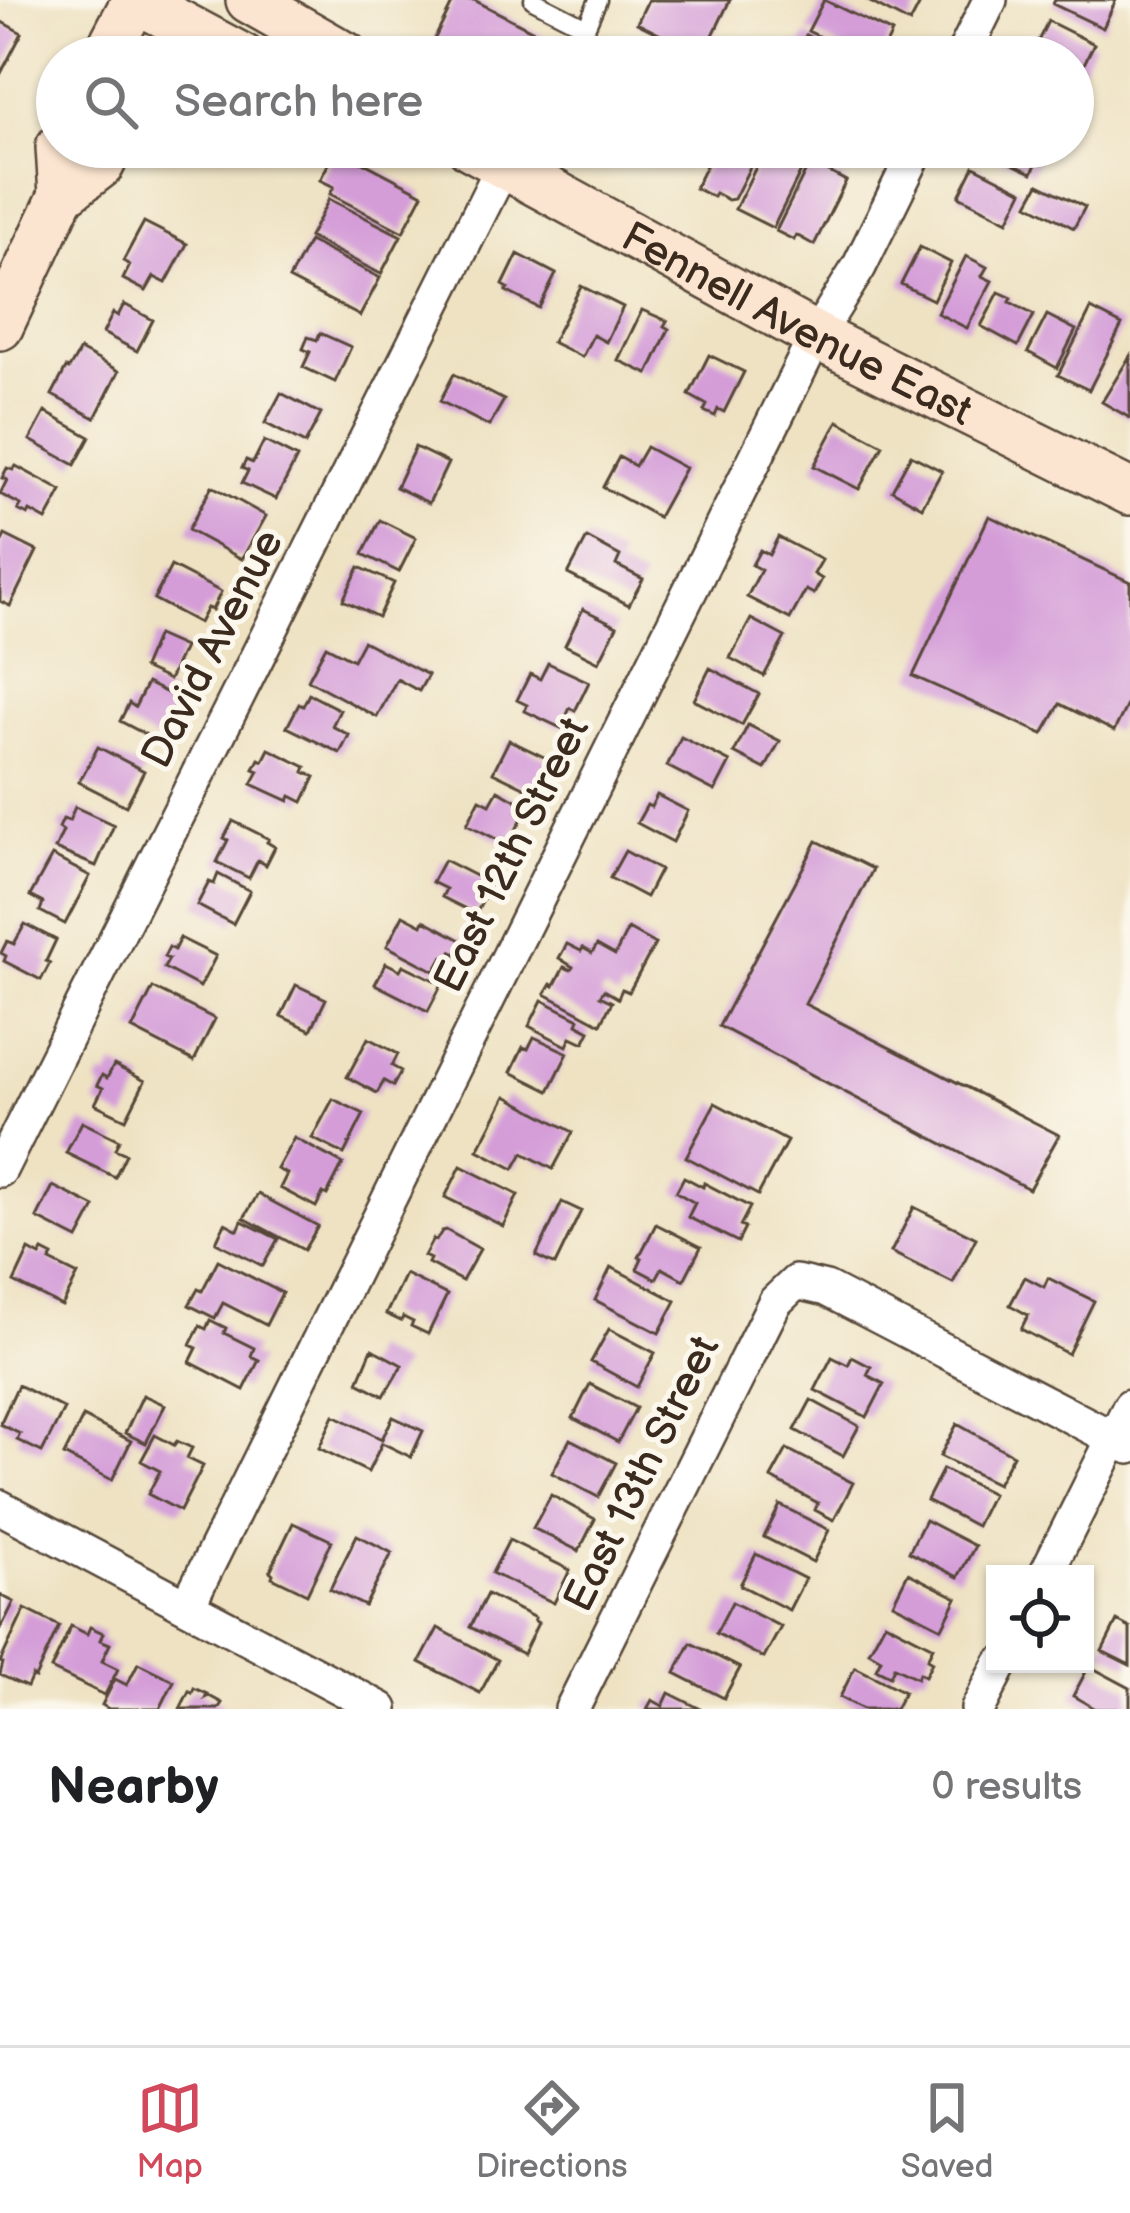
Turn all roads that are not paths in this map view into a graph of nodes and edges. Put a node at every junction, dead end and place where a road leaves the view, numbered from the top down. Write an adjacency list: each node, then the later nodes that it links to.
1 (249, 0): 9 (main road)
2 (532, 0): 6 (lane)
3 (598, 0): 6 (lane)
4 (990, 0): 11 (street)
5 (156, 16): 7 (main road); 8 (main road)
6 (586, 27): 10 (lane)
7 (131, 36)
8 (198, 36)
9 (312, 36)
10 (582, 36)
11 (972, 36)
12 (60, 168): 17 (main road)
13 (98, 168): 17 (main road)
14 (503, 168): 21 (street, David Avenue)
15 (515, 168): 19 (main road, Fennell Avenue East)
16 (908, 168): 19 (street, East 12th Street)
17 (62, 195): 18 (main road)
18 (0, 327)
19 (816, 336): 20 (main road, Fennell Avenue East); 26 (street, East 12th Street)
20 (1130, 492)
21 (0, 1170)
22 (1130, 1406): 23 (street)
23 (1122, 1443): 25 (street); 29 (street, East 13th Street)
24 (0, 1507): 26 (street)
25 (1051, 1565)
26 (188, 1605): 28 (street)
27 (996, 1673): 30 (street)
28 (381, 1709)
29 (572, 1709)
30 (978, 1709)

